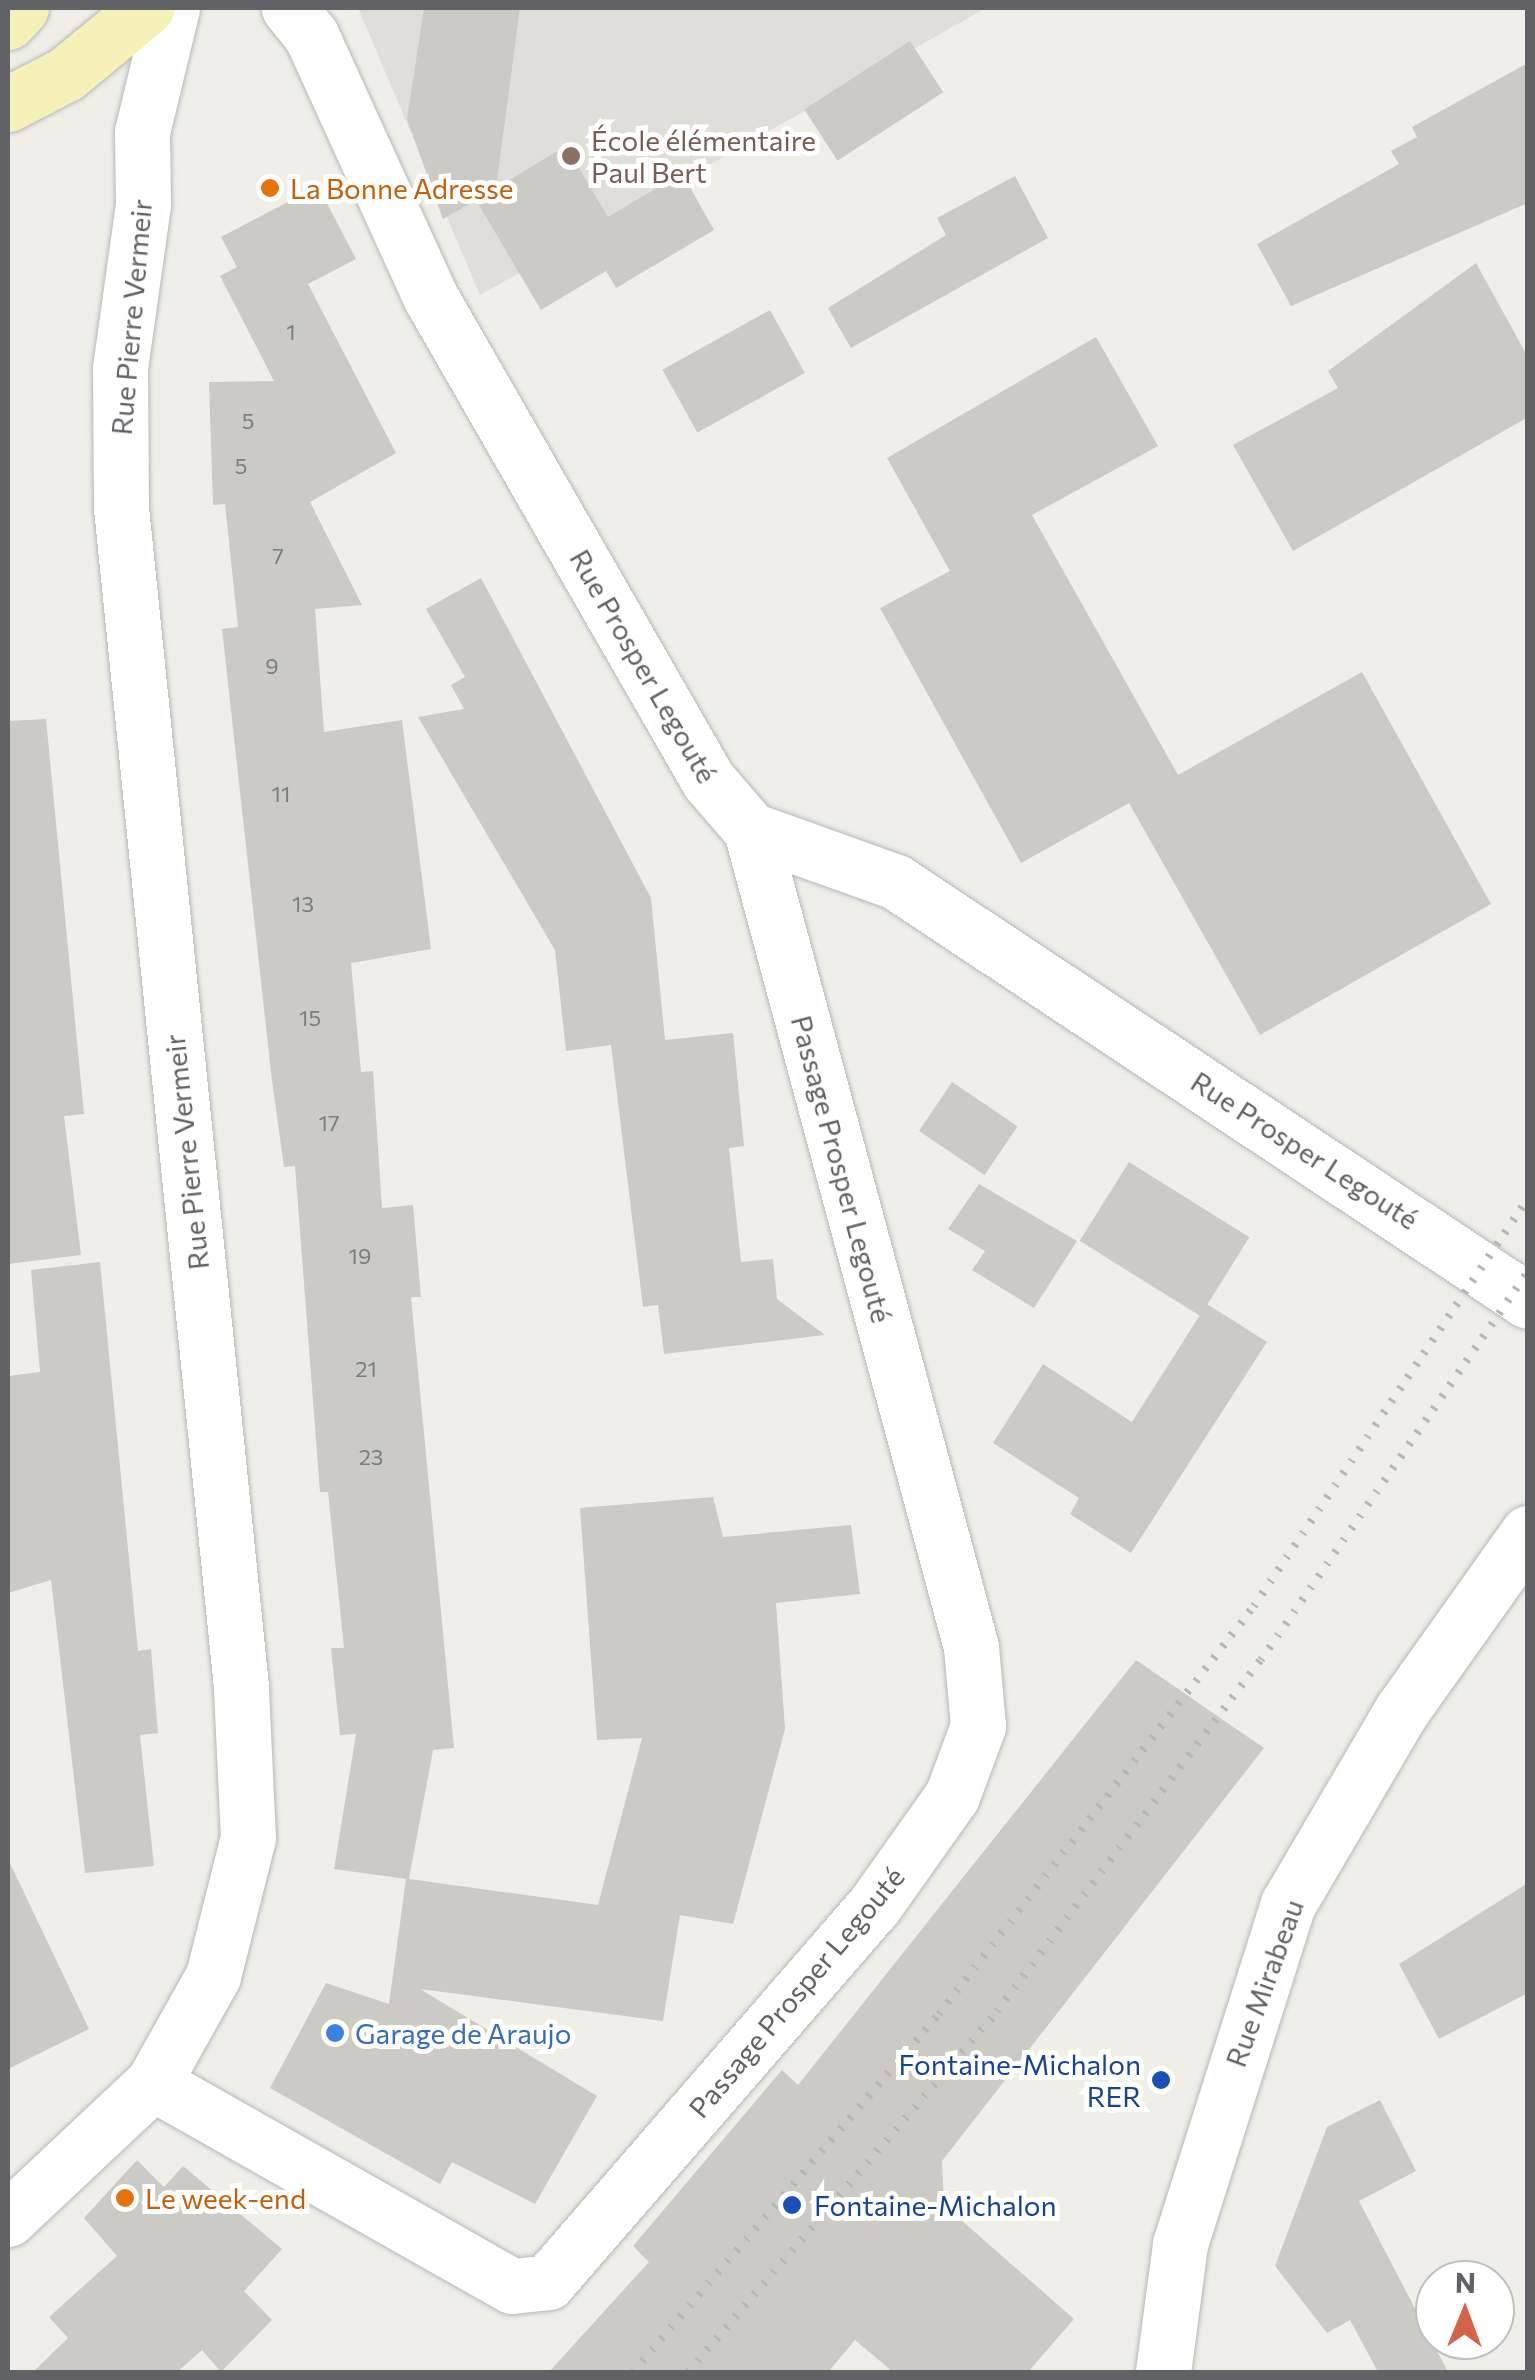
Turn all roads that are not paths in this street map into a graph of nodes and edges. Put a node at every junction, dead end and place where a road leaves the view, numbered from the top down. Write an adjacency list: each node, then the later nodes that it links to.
1 (22, 8): 5 (main road)
2 (146, 8): 6 (main road)
3 (172, 8): 10 (street, Rue Pierre Vermeir)
4 (289, 8): 7 (street, Rue Prosper Legouté)
5 (8, 22)
6 (8, 104)
7 (751, 830): 8 (street, Rue Prosper Legouté); 10 (street, Passage Prosper Legouté)
8 (1528, 1301)
9 (1528, 1533): 12 (street, Rue Mirabeau)
10 (153, 2083): 11 (street, Rue Pierre Vermeir)
11 (8, 2220)
12 (1163, 2372)

